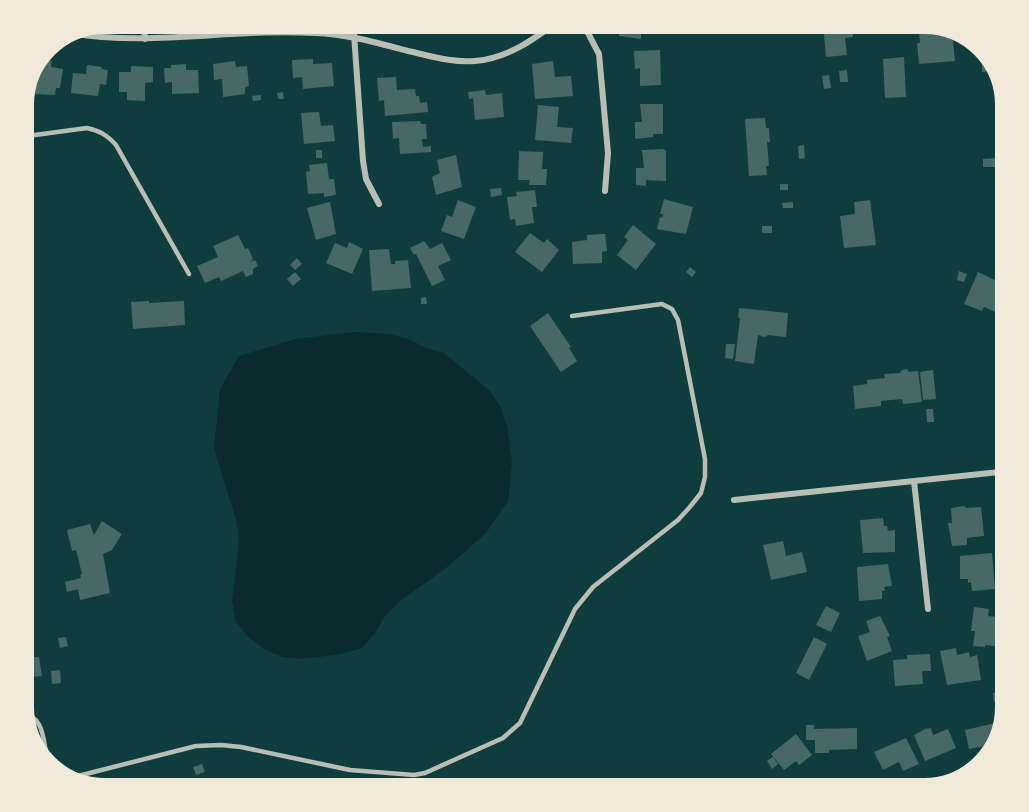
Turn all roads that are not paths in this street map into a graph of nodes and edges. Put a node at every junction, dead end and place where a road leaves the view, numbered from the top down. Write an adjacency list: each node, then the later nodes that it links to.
1 (144, 30): 9 (street)
2 (179, 30): 7 (street)
3 (354, 30): 8 (street)
4 (546, 30): 8 (street)
5 (585, 30): 11 (street)
6 (79, 35): 9 (street)
7 (180, 37): 8 (street); 9 (street)
8 (354, 38): 12 (street)
9 (145, 39)
10 (30, 136): 13 (lane)
11 (605, 190)
12 (380, 204)
13 (189, 274)
14 (572, 316): 21 (lane)
15 (999, 472): 16 (street)
16 (914, 481): 17 (street); 18 (street)
17 (734, 500)
18 (928, 609)
19 (31, 716): 20 (lane)
20 (47, 754)
21 (77, 776)

